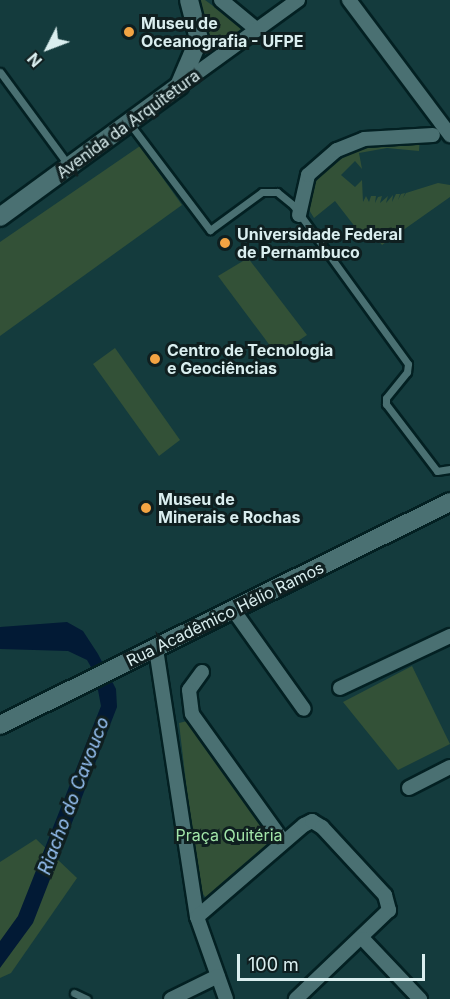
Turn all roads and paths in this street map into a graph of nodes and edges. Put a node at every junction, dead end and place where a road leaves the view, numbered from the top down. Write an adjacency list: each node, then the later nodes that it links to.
1 (189, 0): 7 (street)
2 (221, 0): 5 (street)
3 (298, 0): 5 (street, Avenida da Arquitetura)
4 (349, 0): 10 (street)
5 (256, 29): 7 (street, Avenida da Arquitetura)
6 (0, 72): 11 (lane)
7 (179, 86): 8 (street, Avenida da Arquitetura)
8 (130, 124): 11 (street, Avenida da Arquitetura); 13 (lane)
9 (433, 135): 13 (street)
10 (450, 135)
11 (70, 167): 12 (street, Avenida da Arquitetura)
12 (2, 211)
13 (299, 214): 14 (lane)
14 (450, 469)
15 (450, 502): 16 (street, Rua Acadêmico Hélio Ramos)
16 (234, 611): 18 (street, Rua Acadêmico Hélio Ramos); 21 (street)
17 (450, 636): 20 (street)
18 (156, 649): 22 (street, Rua Acadêmico Hélio Ramos); 26 (street)
19 (202, 672): 25 (street)
20 (340, 688)
21 (304, 709)
22 (0, 725)
23 (450, 767): 24 (street)
24 (409, 788)
25 (283, 841): 26 (street); 27 (street)
26 (197, 917): 28 (street)
27 (363, 939): 33 (street); 34 (street)
28 (218, 976): 31 (street); 32 (street)
29 (74, 993): 30 (lane)
30 (87, 999)
31 (171, 999)
32 (226, 999)
33 (296, 999)
34 (420, 999)

